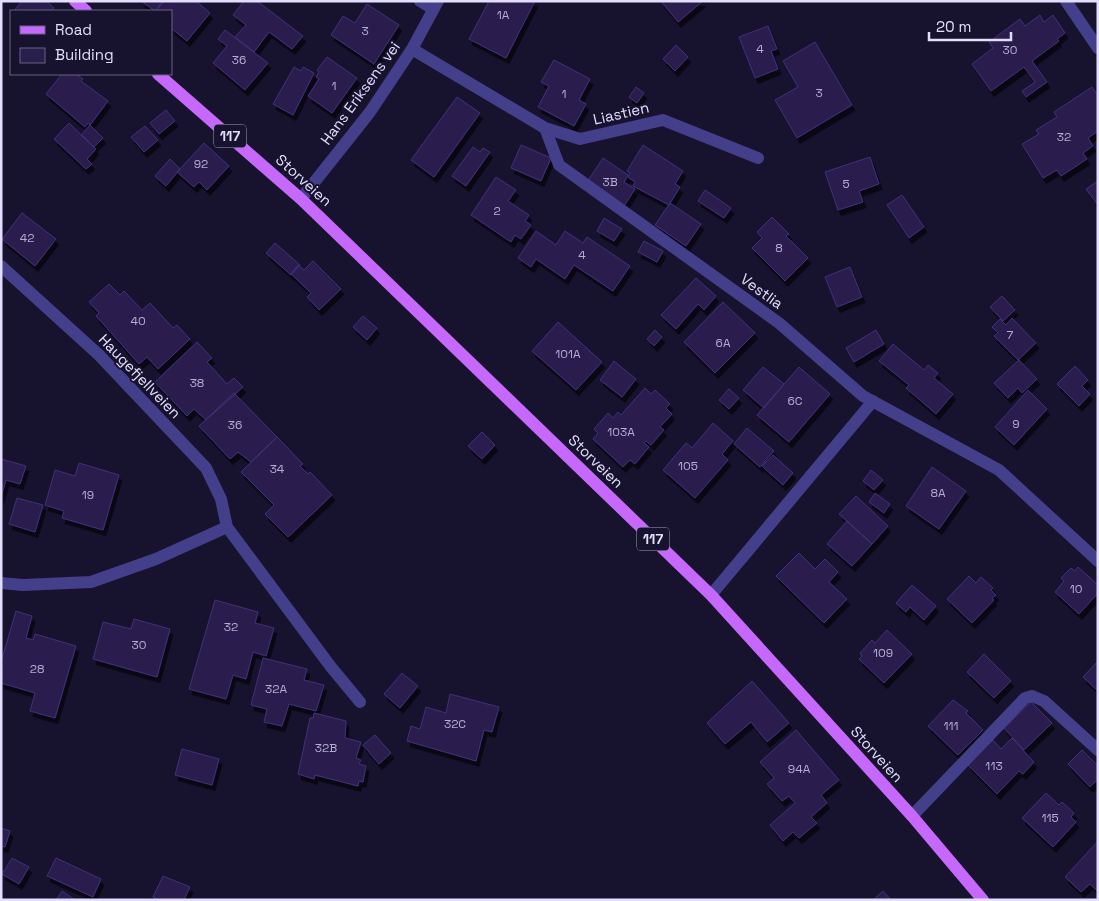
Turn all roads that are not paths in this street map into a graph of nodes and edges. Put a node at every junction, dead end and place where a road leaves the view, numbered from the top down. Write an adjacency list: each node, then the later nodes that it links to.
1 (75, 1): 5 (main road)
2 (420, 1): 4 (street)
3 (1066, 1): 6 (street)
4 (436, 5): 7 (street, Hans Eriksens vei)
5 (85, 10)
6 (1098, 48)
7 (412, 49): 9 (street); 11 (street, Hans Eriksens vei)
8 (159, 75): 11 (main road, Storveien / 117)
9 (545, 128): 10 (street, Liastien); 13 (street, Vestlia)
10 (758, 158)
11 (301, 199): 17 (main road, Storveien / 117)
12 (1, 266): 14 (street, Haugefjellveien)
13 (873, 401): 15 (street, Vestlia); 17 (street)
14 (227, 527): 16 (street); 18 (street, Haugefjellveien)
15 (1098, 561)
16 (1, 583)
17 (711, 595): 20 (main road, Storveien / 117)
18 (360, 702)
19 (1098, 750): 20 (street)
20 (912, 816): 21 (main road, Storveien / 117)
21 (983, 900)

